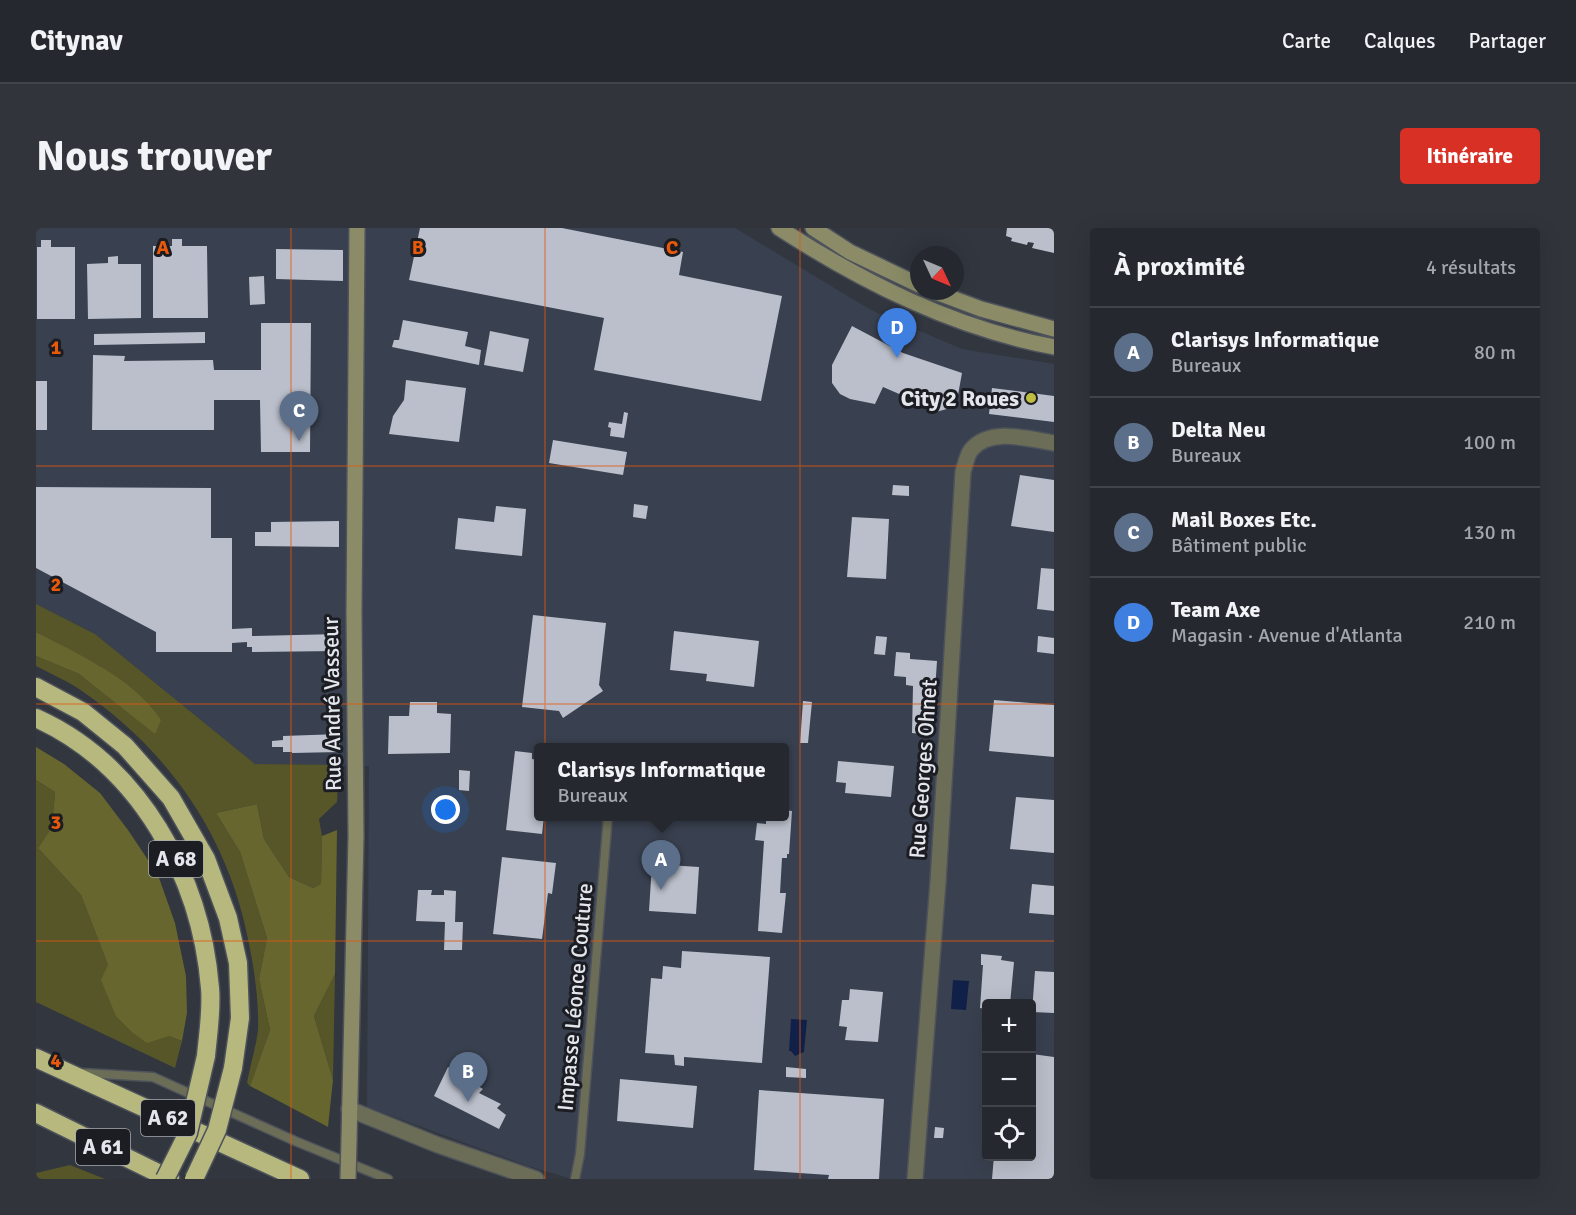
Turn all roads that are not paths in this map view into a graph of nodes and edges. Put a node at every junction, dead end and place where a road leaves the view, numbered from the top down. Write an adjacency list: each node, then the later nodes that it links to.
1 (357, 228): 14 (street, Rue André Vasseur)
2 (779, 228): 7 (street)
3 (813, 228): 4 (street)
4 (910, 281)
5 (958, 300): 6 (street)
6 (1054, 329)
7 (1054, 346)
8 (1054, 443): 24 (street, Rue Georges Ohnet)
9 (36, 687): 18 (highway, A 68, bridge)
10 (36, 718): 16 (highway, A 68, bridge)
11 (608, 821): 23 (lane, Impasse Léonce Couture)
12 (36, 1058): 13 (highway, A 62)
13 (69, 1073): 19 (highway, A 62); 21 (lane)
14 (350, 1109): 20 (street, Rue André Vasseur, bridge); 22 (street)
15 (36, 1113): 17 (highway, A 61)
16 (165, 1179)
17 (170, 1179)
18 (194, 1179)
19 (300, 1179)
20 (348, 1179)
21 (388, 1179)
22 (536, 1179)
23 (574, 1179)
24 (915, 1179)

